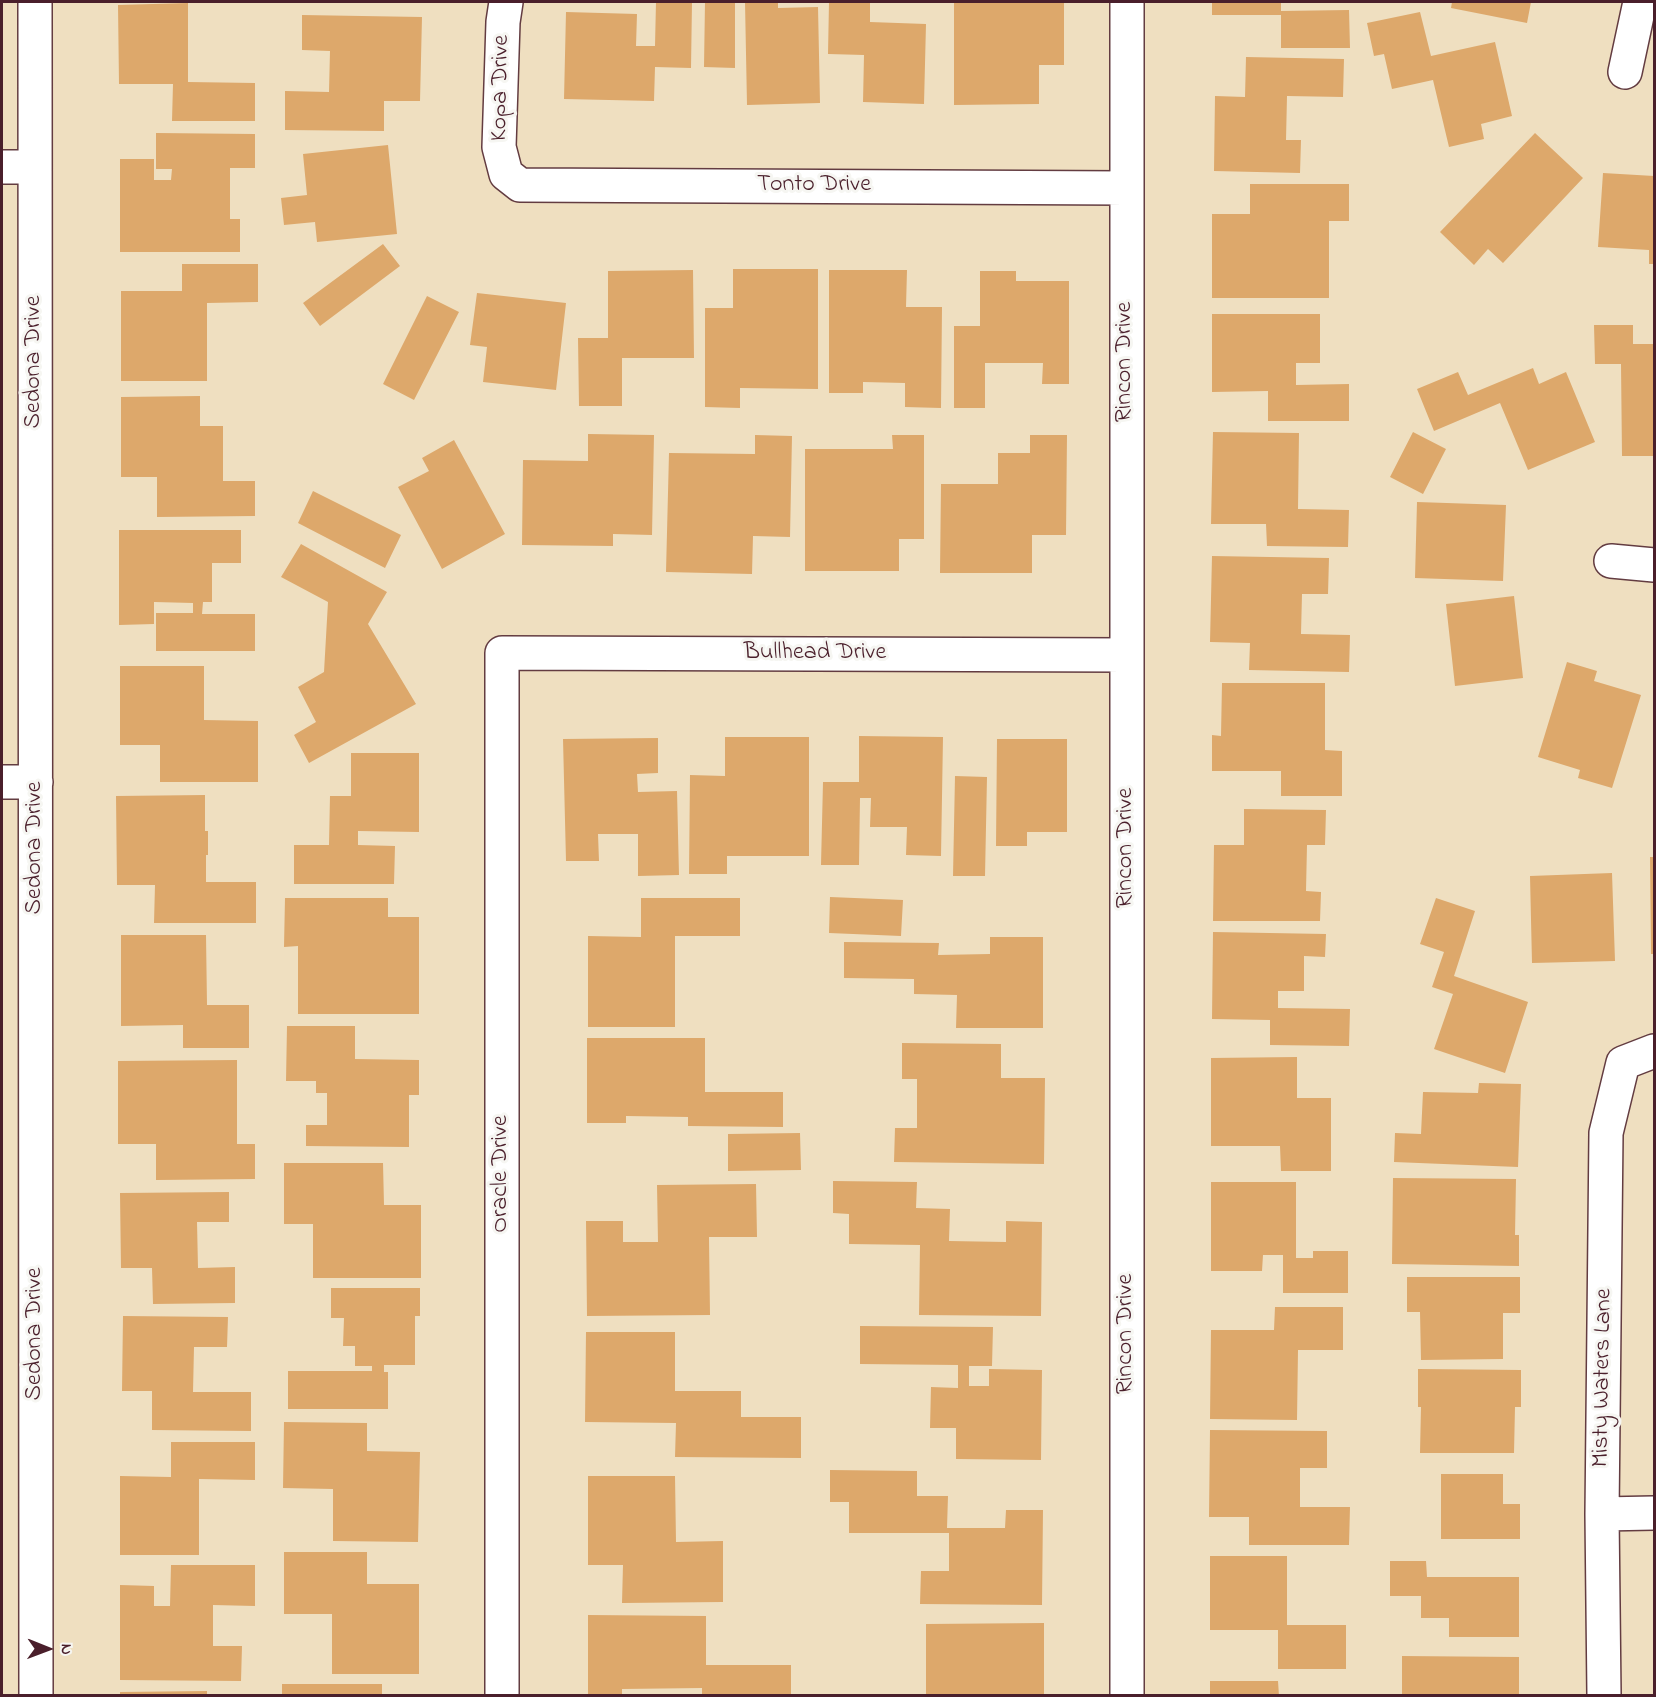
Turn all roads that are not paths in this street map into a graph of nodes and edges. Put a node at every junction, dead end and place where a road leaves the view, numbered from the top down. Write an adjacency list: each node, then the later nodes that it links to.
1 (35, 2): 7 (street, Sedona Drive)
2 (506, 2): 8 (street, Kopa Drive)
3 (1127, 2): 9 (street, Rincon Drive)
4 (1640, 2): 5 (street)
5 (1625, 72)
6 (2, 167): 7 (street)
7 (35, 167): 15 (street, Sedona Drive)
8 (506, 174): 9 (street, Tonto Drive)
9 (1126, 188): 13 (street, Rincon Drive)
10 (1611, 561): 11 (street)
11 (1654, 565)
12 (502, 653): 13 (street, Bullhead Drive); 20 (street, Oracle Drive)
13 (1127, 655): 21 (street, Rincon Drive)
14 (2, 782): 15 (street)
15 (36, 782): 19 (street, Sedona Drive)
16 (1654, 1051): 17 (street, Misty Waters Lane)
17 (1602, 1514): 18 (street); 22 (street, Misty Waters Lane)
18 (1654, 1514)
19 (36, 1695)
20 (502, 1695)
21 (1126, 1695)
22 (1604, 1695)

